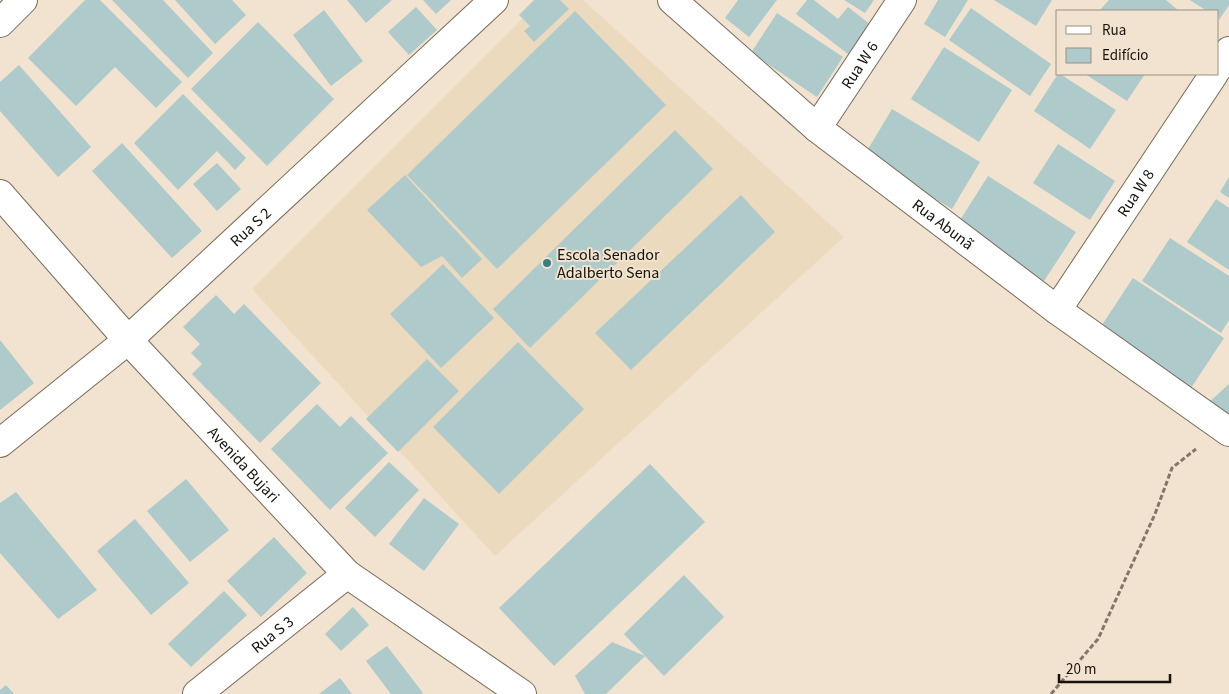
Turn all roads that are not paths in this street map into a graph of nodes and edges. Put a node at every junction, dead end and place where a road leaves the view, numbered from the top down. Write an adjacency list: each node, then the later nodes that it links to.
1 (24, 0): 5 (street)
2 (494, 0): 12 (street, Rua S 2)
3 (672, 0): 9 (street, Rua Abunã)
4 (902, 0): 9 (street, Rua W 6)
5 (0, 23)
6 (1229, 51): 7 (street)
7 (1219, 66)
8 (1213, 75): 11 (street, Rua W 8)
9 (817, 128): 11 (street, Rua Abunã)
10 (0, 194): 12 (street, Avenida Bujari)
11 (1057, 310): 13 (street, Rua Abunã)
12 (128, 340): 14 (street, Rua S 2); 15 (street, Avenida Bujari)
13 (1226, 430)
14 (0, 443)
15 (347, 574): 16 (street, Rua S 3); 17 (street, Avenida Bujari)
16 (197, 694)
17 (522, 694)

